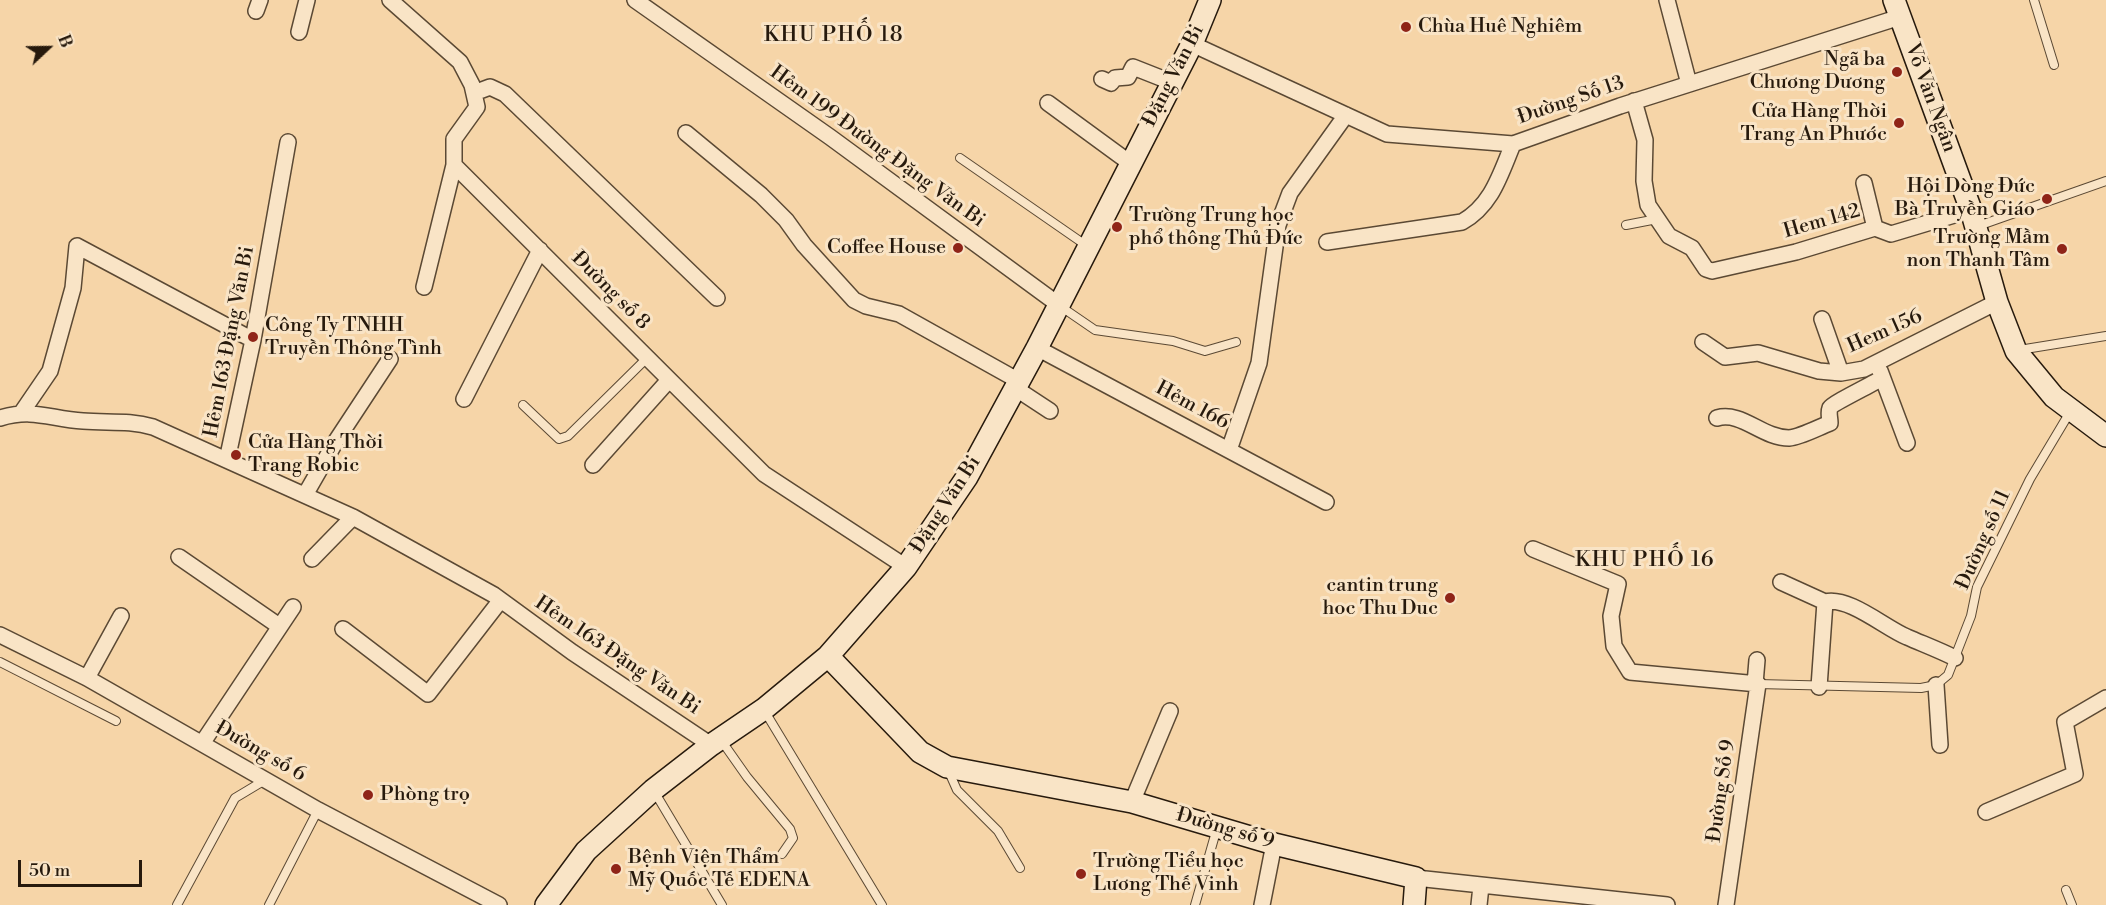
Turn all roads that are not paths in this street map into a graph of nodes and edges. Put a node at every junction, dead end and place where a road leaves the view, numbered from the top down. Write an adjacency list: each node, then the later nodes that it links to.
1 (308, 0): 8 (street)
2 (390, 0): 14 (street)
3 (1210, 0): 9 (main road, Đặng Văn Bi)
4 (1667, 0): 13 (street)
5 (2034, 0): 10 (lane)
6 (637, 2): 36 (street, Hẻm 199 Đường Đặng Văn Bi)
7 (1897, 9): 13 (street, Đường Số 13); 26 (main road, Võ Văn Ngân)
8 (299, 32)
9 (1192, 44): 12 (main road, Đặng Văn Bi); 17 (street, Đường Số 13)
10 (2054, 65)
11 (1102, 79): 12 (street)
12 (1171, 82): 22 (main road, Đặng Văn Bi)
13 (1689, 84): 15 (street, Đường Số 13)
14 (474, 93): 23 (street); 34 (street)
15 (1634, 101): 20 (street, Đường Số 13); 27 (street)
16 (1048, 103): 22 (street)
17 (1346, 115): 20 (street, Đường Số 13); 60 (street)
18 (686, 133): 50 (street)
19 (288, 142): 39 (street, Hẻm 163 Đặng Văn Bi)
20 (1513, 144): 30 (street)
21 (960, 158): 31 (lane)
22 (1130, 163): 31 (main road, Đặng Văn Bi)
23 (454, 165): 32 (street, Đường số 8); 33 (street)
24 (2106, 181): 26 (lane)
25 (1864, 183): 29 (street)
26 (1974, 218): 29 (street, Hem 142); 35 (main road, Võ Văn Ngân)
27 (1657, 219): 28 (lane); 29 (street, Hem 142)
28 (1626, 225)
29 (1875, 228)
30 (1327, 242)
31 (1089, 247): 36 (main road, Đặng Văn Bi)
32 (540, 250): 45 (street, Đường số 8); 51 (street)
33 (424, 287)
34 (717, 298)
35 (1997, 302): 43 (main road, Võ Văn Ngân); 46 (street, Hem 156)
36 (1059, 305): 40 (lane); 42 (main road, Đặng Văn Bi)
37 (1822, 319): 47 (street, Hem 156)
38 (2106, 336): 43 (lane)
39 (253, 340): 55 (street); 61 (street, Hẻm 163 Đặng Văn Bi)
40 (1236, 342)
41 (1703, 342): 47 (street)
42 (1037, 348): 50 (main road, Đặng Văn Bi); 60 (street, Hẻm 166)
43 (2016, 351): 54 (main road, Võ Văn Ngân)
44 (390, 358): 63 (street)
45 (647, 358): 49 (street, Đường số 8); 52 (lane)
46 (1877, 363): 47 (street, Hem 156); 48 (street)
47 (1841, 373)
48 (1882, 378): 57 (street); 59 (street)
49 (669, 380): 62 (street); 69 (street, Đường số 8)
50 (1017, 385): 53 (street); 69 (main road, Đặng Văn Bi)
51 (464, 399)
52 (523, 405)
53 (1050, 411)
54 (2071, 411): 58 (main road, Võ Văn Ngân); 79 (lane, Đường số 11)
55 (22, 412): 56 (street); 61 (street)
56 (0, 418)
57 (1717, 418)
58 (2106, 436)
59 (1908, 443)
60 (1228, 450): 64 (street, Hẻm 166)
61 (227, 460): 63 (street, Hẻm 163 Đặng Văn Bi)
62 (593, 465)
63 (305, 495): 65 (street, Hẻm 163 Đặng Văn Bi)
64 (1326, 502)
65 (353, 517): 68 (street); 71 (street, Hẻm 163 Đặng Văn Bi)
66 (1533, 549): 83 (street)
67 (179, 557): 75 (street)
68 (312, 559)
69 (906, 567): 78 (main road, Đặng Văn Bi)
70 (1781, 582): 72 (street)
71 (500, 601): 76 (street); 91 (street, Hẻm 163 Đặng Văn Bi)
72 (1825, 602): 79 (street); 85 (street)
73 (293, 607): 75 (street)
74 (121, 616): 82 (street)
75 (279, 626): 90 (street)
76 (343, 629)
77 (0, 635): 82 (street, Đường số 6)
78 (828, 656): 87 (main road, Đặng Văn Bi); 93 (main road, Đường số 9)
79 (1955, 658): 84 (lane, Đường số 11)
80 (1757, 660): 83 (street, Đường Số 9)
81 (0, 662): 89 (lane)
82 (87, 678): 90 (street, Đường số 6)
83 (1757, 684): 85 (lane); 118 (street, Đường Số 9)
84 (1936, 685): 85 (lane); 92 (street)
85 (1819, 687)
86 (2106, 698): 98 (street)
87 (764, 709): 91 (main road, Đặng Văn Bi); 112 (lane)
88 (1170, 711): 96 (street)
89 (116, 721)
90 (202, 742): 94 (street, Đường số 6)
91 (715, 742): 95 (main road, Đặng Văn Bi); 101 (lane)
92 (1940, 745)
93 (947, 767): 96 (main road, Đường số 9); 102 (lane)
94 (266, 779): 97 (street, Đường số 6); 107 (lane)
95 (653, 790): 110 (main road, Đặng Văn Bi); 111 (lane)
96 (1132, 802): 99 (main road, Đường số 9)
97 (318, 810): 108 (lane); 109 (street, Đường số 6)
98 (1986, 812)
99 (1218, 827): 100 (main road, Đường số 9); 113 (lane)
100 (1275, 844): 103 (main road, Đường số 9); 114 (street)
101 (782, 854)
102 (1020, 868)
103 (1416, 878): 104 (street, Đường số 9); 115 (main road)
104 (1480, 886): 106 (street, Đường số 9); 116 (street)
105 (2066, 890): 119 (lane)
106 (1557, 900): 117 (street, Đường số 9)
107 (177, 905)
108 (269, 905)
109 (499, 905)
110 (546, 905)
111 (722, 905)
112 (882, 905)
113 (1195, 905)
114 (1262, 905)
115 (1413, 905)
116 (1479, 905)
117 (1667, 905)
118 (1726, 905)
119 (2072, 905)

